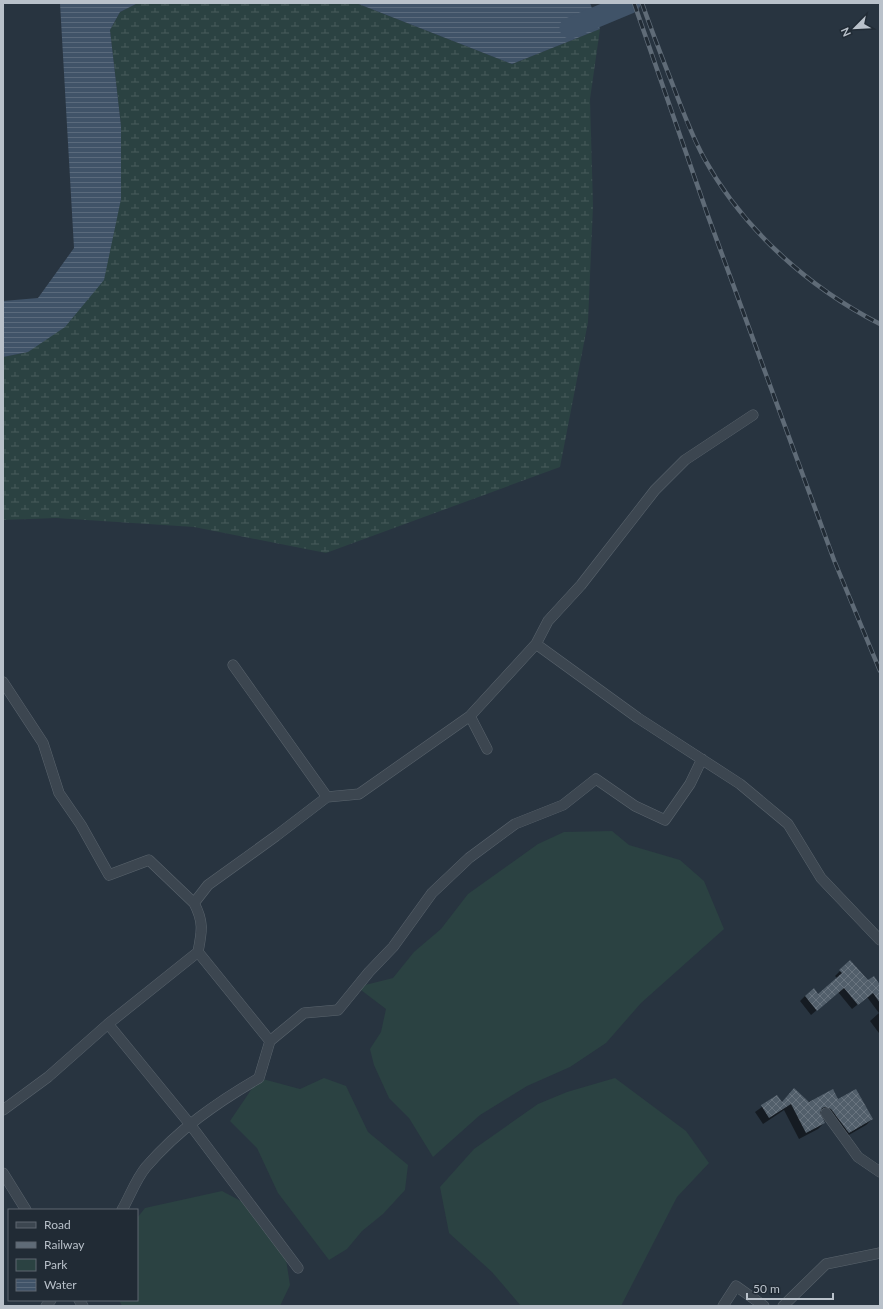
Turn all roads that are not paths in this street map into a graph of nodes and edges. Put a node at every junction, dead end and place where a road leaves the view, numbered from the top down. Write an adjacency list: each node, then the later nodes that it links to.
1 (753, 415): 2 (street)
2 (536, 644): 5 (street); 7 (street)
3 (233, 665): 8 (street)
4 (3, 682): 9 (street)
5 (470, 716): 6 (street); 8 (street)
6 (487, 749)
7 (702, 759): 10 (street); 13 (street)
8 (327, 797): 9 (street)
9 (194, 903): 11 (street)
10 (880, 940)
11 (198, 952): 12 (street); 13 (street)
12 (108, 1024): 14 (street); 16 (street)
13 (270, 1041): 16 (street)
14 (3, 1110)
15 (826, 1113): 17 (street)
16 (189, 1123): 20 (street); 22 (street)
17 (880, 1172)
18 (3, 1173): 19 (street)
19 (25, 1209)
20 (123, 1209)
21 (880, 1253): 25 (street)
22 (298, 1268)
23 (723, 1306): 24 (street)
24 (764, 1306)
25 (783, 1306)

